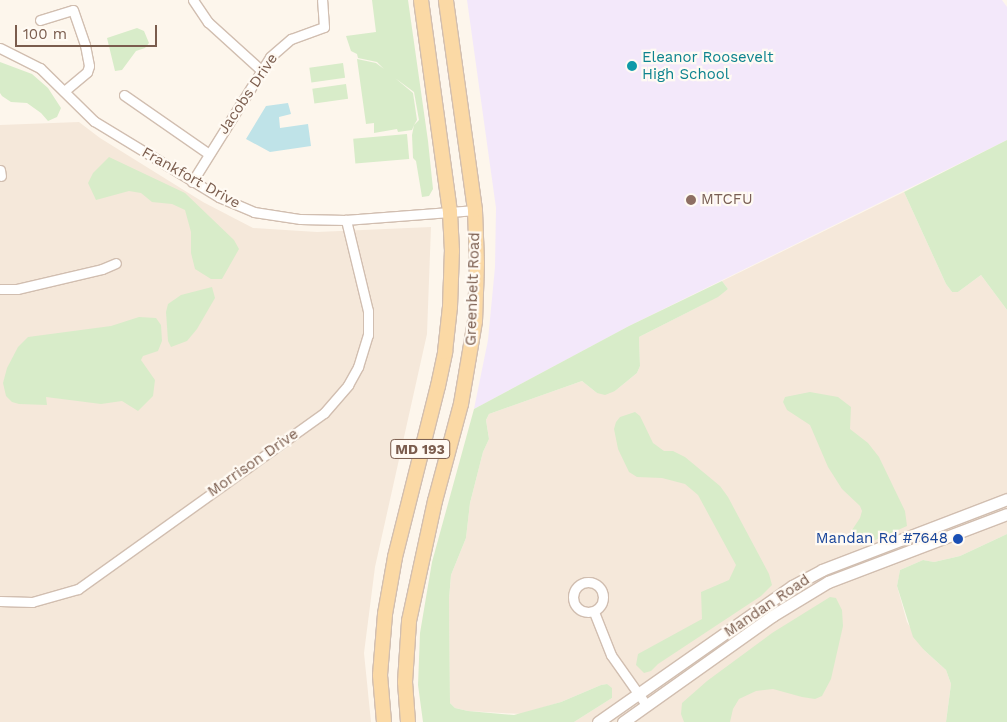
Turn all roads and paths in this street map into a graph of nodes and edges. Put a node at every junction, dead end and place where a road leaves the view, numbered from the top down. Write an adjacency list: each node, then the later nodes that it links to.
1 (193, 0): 7 (street)
2 (322, 0): 7 (street, Jacobs Drive)
3 (421, 0): 15 (main road, Greenbelt Road / MD 193)
4 (446, 0): 14 (main road, Greenbelt Road / MD 193)
5 (40, 20): 8 (street)
6 (0, 48): 8 (street, Frankfort Drive)
7 (261, 70): 10 (street, Jacobs Drive)
8 (64, 91): 13 (street, Frankfort Drive)
9 (124, 95): 10 (street)
10 (209, 154): 13 (street, Jacobs Drive)
11 (0, 170): 12 (street)
12 (1, 176)
13 (192, 182): 16 (street, Frankfort Drive)
14 (475, 210): 15 (street, Frankfort Drive); 26 (main road, Greenbelt Road / MD 193)
15 (450, 212): 16 (street, Frankfort Drive); 25 (main road, Greenbelt Road / MD 193)
16 (346, 220): 21 (street, Morrison Drive)
17 (116, 264): 18 (street)
18 (0, 289)
19 (1007, 499): 23 (street, Mandan Road)
20 (1007, 514): 24 (street, Mandan Road)
21 (0, 601)
22 (594, 612): 23 (street)
23 (639, 694): 24 (street); 27 (street, Mandan Road)
24 (647, 706): 28 (street, Mandan Road)
25 (384, 722)
26 (408, 722)
27 (598, 722)
28 (623, 722)

